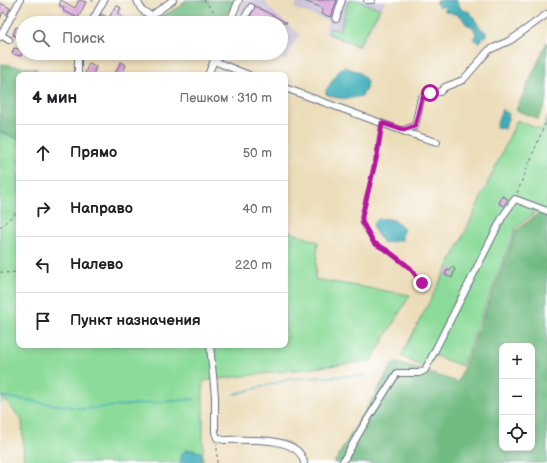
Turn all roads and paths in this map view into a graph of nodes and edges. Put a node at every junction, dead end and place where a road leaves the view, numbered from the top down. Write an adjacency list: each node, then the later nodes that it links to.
1 (20, 0): 19 (street)
2 (104, 0): 13 (street)
3 (137, 0): 10 (street)
4 (173, 0): 10 (street)
5 (204, 0): 15 (path)
6 (238, 0): 16 (street)
7 (342, 0): 18 (street)
8 (367, 0): 9 (street)
9 (372, 0)
10 (166, 6): 14 (path)
11 (251, 7): 17 (street)
12 (547, 14): 29 (street)
13 (95, 16)
14 (164, 16)
15 (217, 16)
16 (232, 16)
17 (245, 16)
18 (336, 19)
19 (0, 36): 20 (street)
20 (9, 40)
21 (78, 60): 23 (street)
22 (214, 61): 24 (street); 25 (street)
23 (77, 72)
24 (209, 72)
25 (242, 72)
26 (288, 89): 28 (street)
27 (547, 119): 31 (path)
28 (382, 123): 29 (street); 37 (path)
29 (404, 130): 30 (street)
30 (437, 142)
31 (515, 199): 32 (street); 42 (street)
32 (547, 211)
33 (16, 213): 34 (path)
34 (0, 227)
35 (0, 272): 36 (path)
36 (16, 272)
37 (424, 292)
38 (210, 348): 39 (street)
39 (217, 438): 40 (path); 41 (street)
40 (217, 463)
41 (304, 463)
42 (342, 463)

